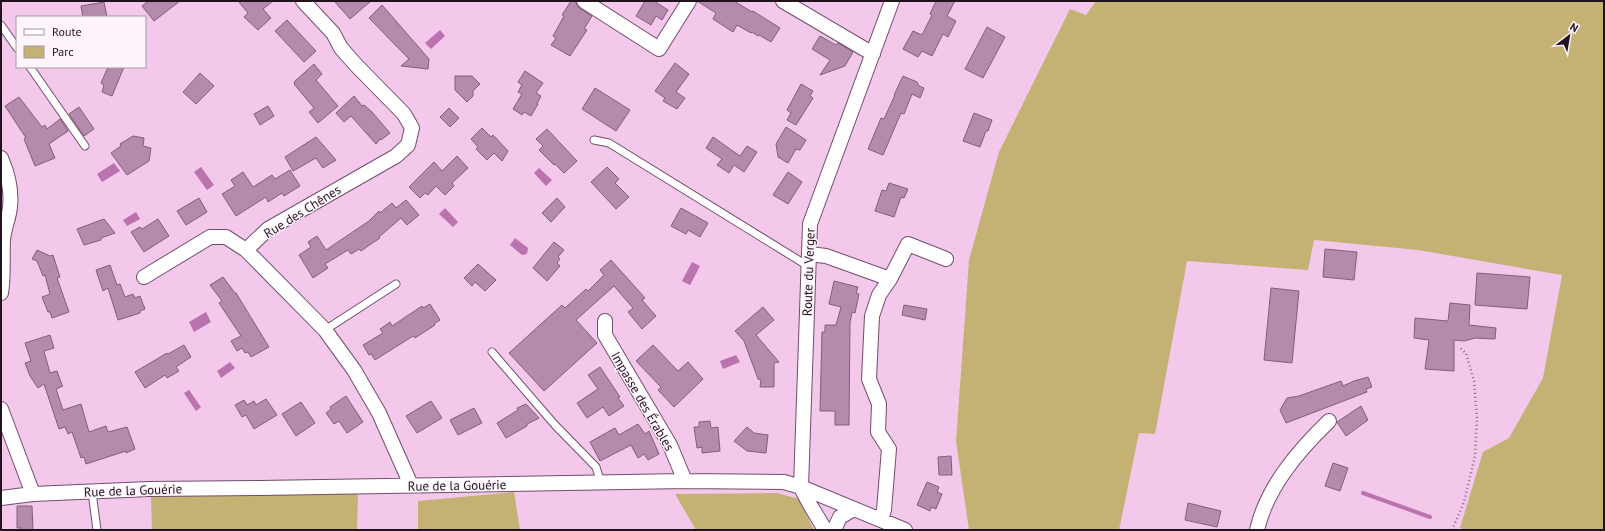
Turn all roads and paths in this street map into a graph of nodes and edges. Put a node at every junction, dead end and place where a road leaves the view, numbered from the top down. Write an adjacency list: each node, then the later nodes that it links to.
1 (303, 1): 13 (street, Rue des Chênes)
2 (584, 1): 3 (street)
3 (689, 1)
4 (783, 1): 8 (street)
5 (892, 1): 8 (street, Route du Verger)
6 (1, 25): 7 (lane)
7 (16, 47)
8 (873, 54): 15 (street, Route du Verger)
9 (31, 68): 11 (lane)
10 (594, 140): 15 (lane)
11 (85, 146)
12 (1, 158): 19 (street)
13 (246, 250): 16 (street); 21 (street)
14 (946, 259): 17 (street)
15 (808, 260): 17 (street); 29 (street, Route du Verger)
16 (144, 277)
17 (890, 279): 34 (street)
18 (396, 284): 21 (lane)
19 (1, 293)
20 (605, 321): 26 (street, Impasse des Érables)
21 (325, 330): 28 (street)
22 (1459, 347): 40 (path)
23 (492, 352): 27 (lane)
24 (1, 409): 31 (street)
25 (1329, 421): 39 (street)
26 (685, 481): 27 (street, Rue de la Gouérie); 29 (street, Rue de la Gouérie)
27 (601, 483): 28 (street, Rue de la Gouérie)
28 (411, 485): 30 (street, Rue de la Gouérie)
29 (801, 487): 33 (street, Rue de la Gouérie); 36 (street)
30 (92, 492): 31 (street, Rue de la Gouérie); 35 (lane)
31 (33, 494): 32 (street, Rue de la Gouérie)
32 (1, 498)
33 (854, 509): 34 (street, Rue de la Gouérie); 37 (street)
34 (881, 520): 38 (street, Rue de la Gouérie)
35 (97, 530)
36 (825, 530)
37 (834, 530)
38 (905, 530)
39 (1257, 530)
40 (1452, 530)

